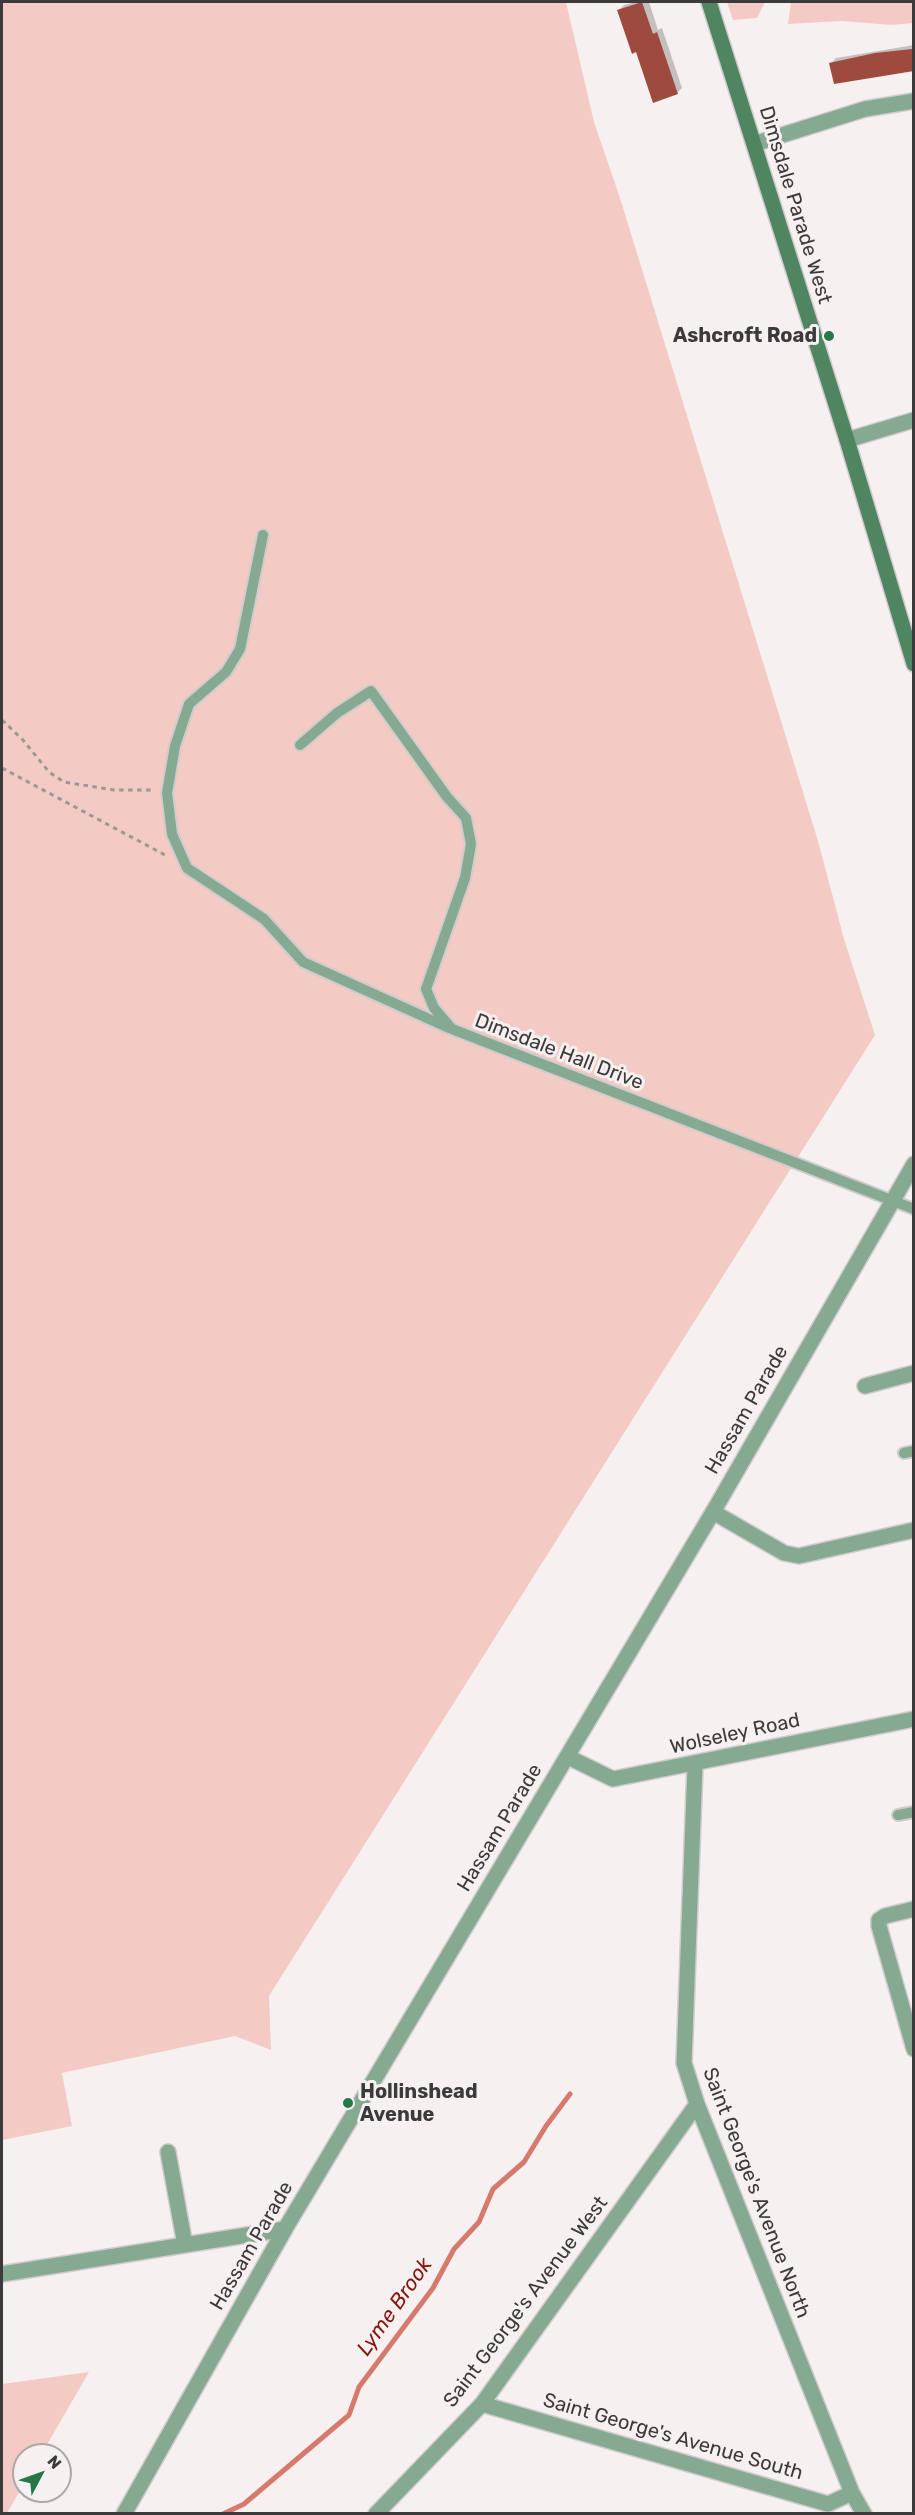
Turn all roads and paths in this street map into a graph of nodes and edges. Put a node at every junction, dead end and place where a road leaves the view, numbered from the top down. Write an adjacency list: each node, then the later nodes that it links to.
1 (709, 2): 3 (main road, Dimsdale Parade West)
2 (914, 101): 3 (street)
3 (754, 144): 5 (main road, Dimsdale Parade West)
4 (914, 420): 5 (street)
5 (847, 440): 7 (main road, Dimsdale Parade West)
6 (262, 535): 12 (lane)
7 (914, 664)
8 (2, 720): 11 (path)
9 (300, 745): 13 (lane, Dimsdale Hall Drive)
10 (2, 768): 12 (path)
11 (156, 790)
12 (187, 868): 13 (lane)
13 (452, 1029): 15 (lane, Dimsdale Hall Drive)
14 (914, 1164): 15 (street, Hassam Parade)
15 (891, 1200): 16 (lane, Dimsdale Hall Drive); 19 (street, Hassam Parade)
16 (914, 1209)
17 (914, 1373): 18 (street)
18 (865, 1386)
19 (713, 1512): 20 (street); 22 (street, Hassam Parade)
20 (914, 1530)
21 (914, 1719): 23 (street, Wolseley Road)
22 (568, 1757): 23 (street, Wolseley Road); 31 (street, Hassam Parade)
23 (695, 1765): 29 (street, Saint George's Avenue North)
24 (914, 1812): 25 (lane)
25 (898, 1815)
26 (914, 1910): 27 (street)
27 (908, 2011): 28 (street)
28 (914, 2049)
29 (697, 2104): 34 (street, Saint George's Avenue West); 35 (street, Saint George's Avenue North)
30 (168, 2152): 32 (street)
31 (285, 2229): 32 (street); 36 (street, Hassam Parade)
32 (185, 2245): 33 (street)
33 (2, 2274)
34 (482, 2404): 35 (street, Saint George's Avenue South); 37 (street, Saint George's Avenue West)
35 (852, 2493): 38 (street, Saint George's Avenue North)
36 (124, 2514)
37 (376, 2514)
38 (864, 2514)

